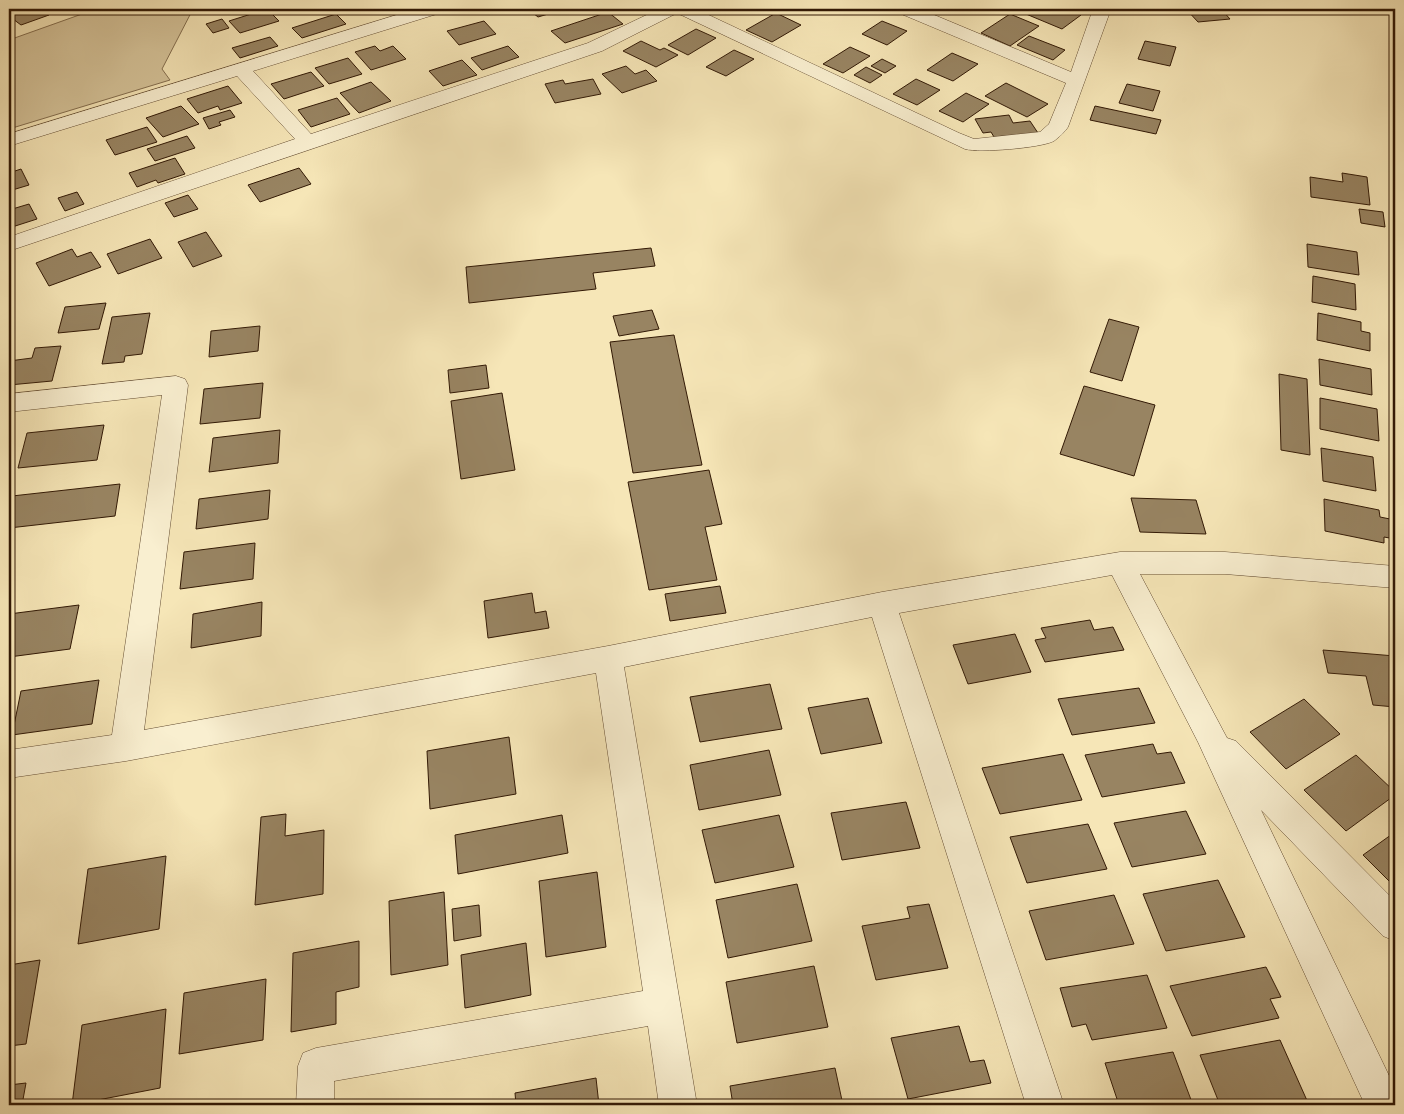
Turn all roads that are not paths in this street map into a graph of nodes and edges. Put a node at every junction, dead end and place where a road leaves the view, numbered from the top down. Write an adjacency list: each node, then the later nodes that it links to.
1 (434, 9): 6 (street)
2 (672, 9): 9 (street)
3 (682, 9): 7 (street)
4 (905, 9): 7 (street)
5 (1102, 9): 7 (street)
6 (241, 68): 8 (street); 9 (street)
7 (1077, 81)
8 (9, 140)
9 (308, 142): 10 (street)
10 (9, 244)
11 (9, 403): 17 (street)
12 (1120, 563): 13 (street); 14 (street); 16 (street)
13 (1395, 576)
14 (882, 604): 15 (street); 23 (street)
15 (608, 658): 17 (street); 20 (street)
16 (1210, 735): 19 (street); 24 (street)
17 (126, 747): 18 (street)
18 (9, 764)
19 (1395, 924)
20 (664, 1006): 21 (street); 22 (street)
21 (315, 1105)
22 (678, 1105)
23 (1045, 1105)
24 (1384, 1105)

